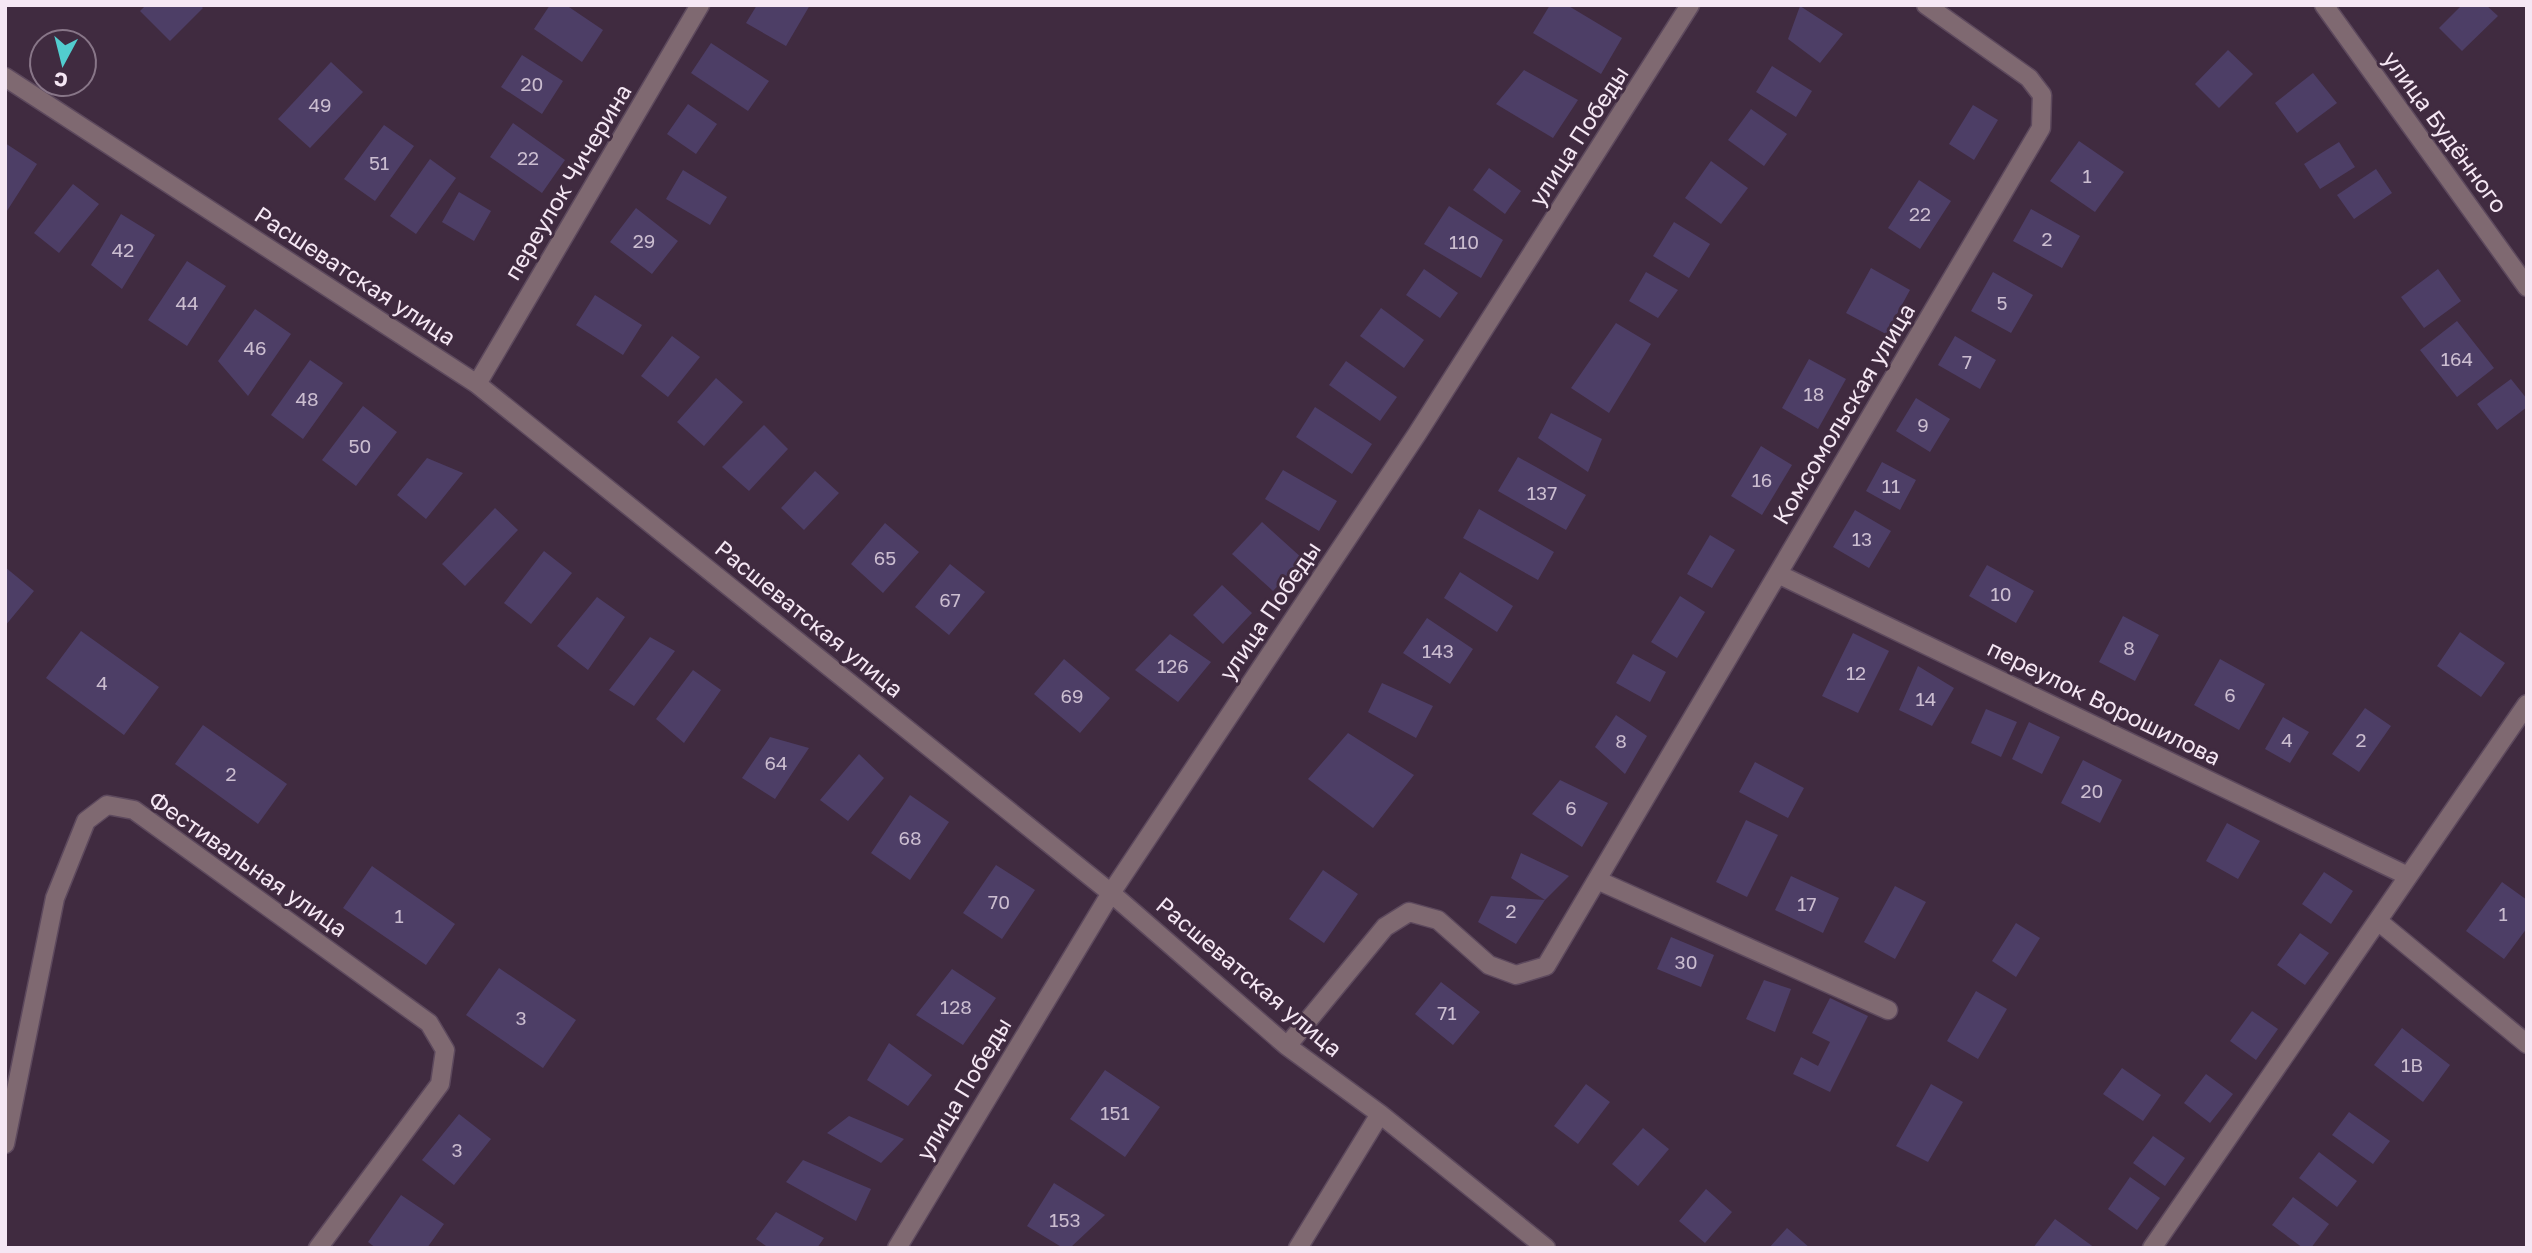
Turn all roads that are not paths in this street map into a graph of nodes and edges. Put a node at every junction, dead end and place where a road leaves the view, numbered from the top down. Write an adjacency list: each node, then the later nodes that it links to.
1 (700, 5): 7 (street, переулок Чичерина)
2 (1690, 5): 12 (street, улица Победы)
3 (1926, 5): 8 (street, Комсомольская улица)
4 (2324, 5): 6 (street, улица Будённого)
5 (5, 78): 7 (street, Расшеватская улица)
6 (2527, 287)
7 (477, 384): 12 (street, Расшеватская улица)
8 (1778, 574): 10 (street, переулок Ворошилова); 11 (street, Комсомольская улица)
9 (2527, 704): 10 (street)
10 (2408, 876): 13 (street)
11 (1597, 880): 14 (street); 16 (street, Комсомольская улица)
12 (1111, 893): 16 (street, Расшеватская улица); 20 (street, улица Победы)
13 (2378, 920): 15 (street); 23 (street)
14 (1888, 1010)
15 (2527, 1044)
16 (1286, 1046): 17 (street, Расшеватская улица)
17 (1380, 1114): 21 (street); 22 (street, Расшеватская улица)
18 (5, 1144): 19 (street, Фестивальная улица)
19 (318, 1248)
20 (897, 1248)
21 (1298, 1248)
22 (1546, 1248)
23 (2152, 1248)

